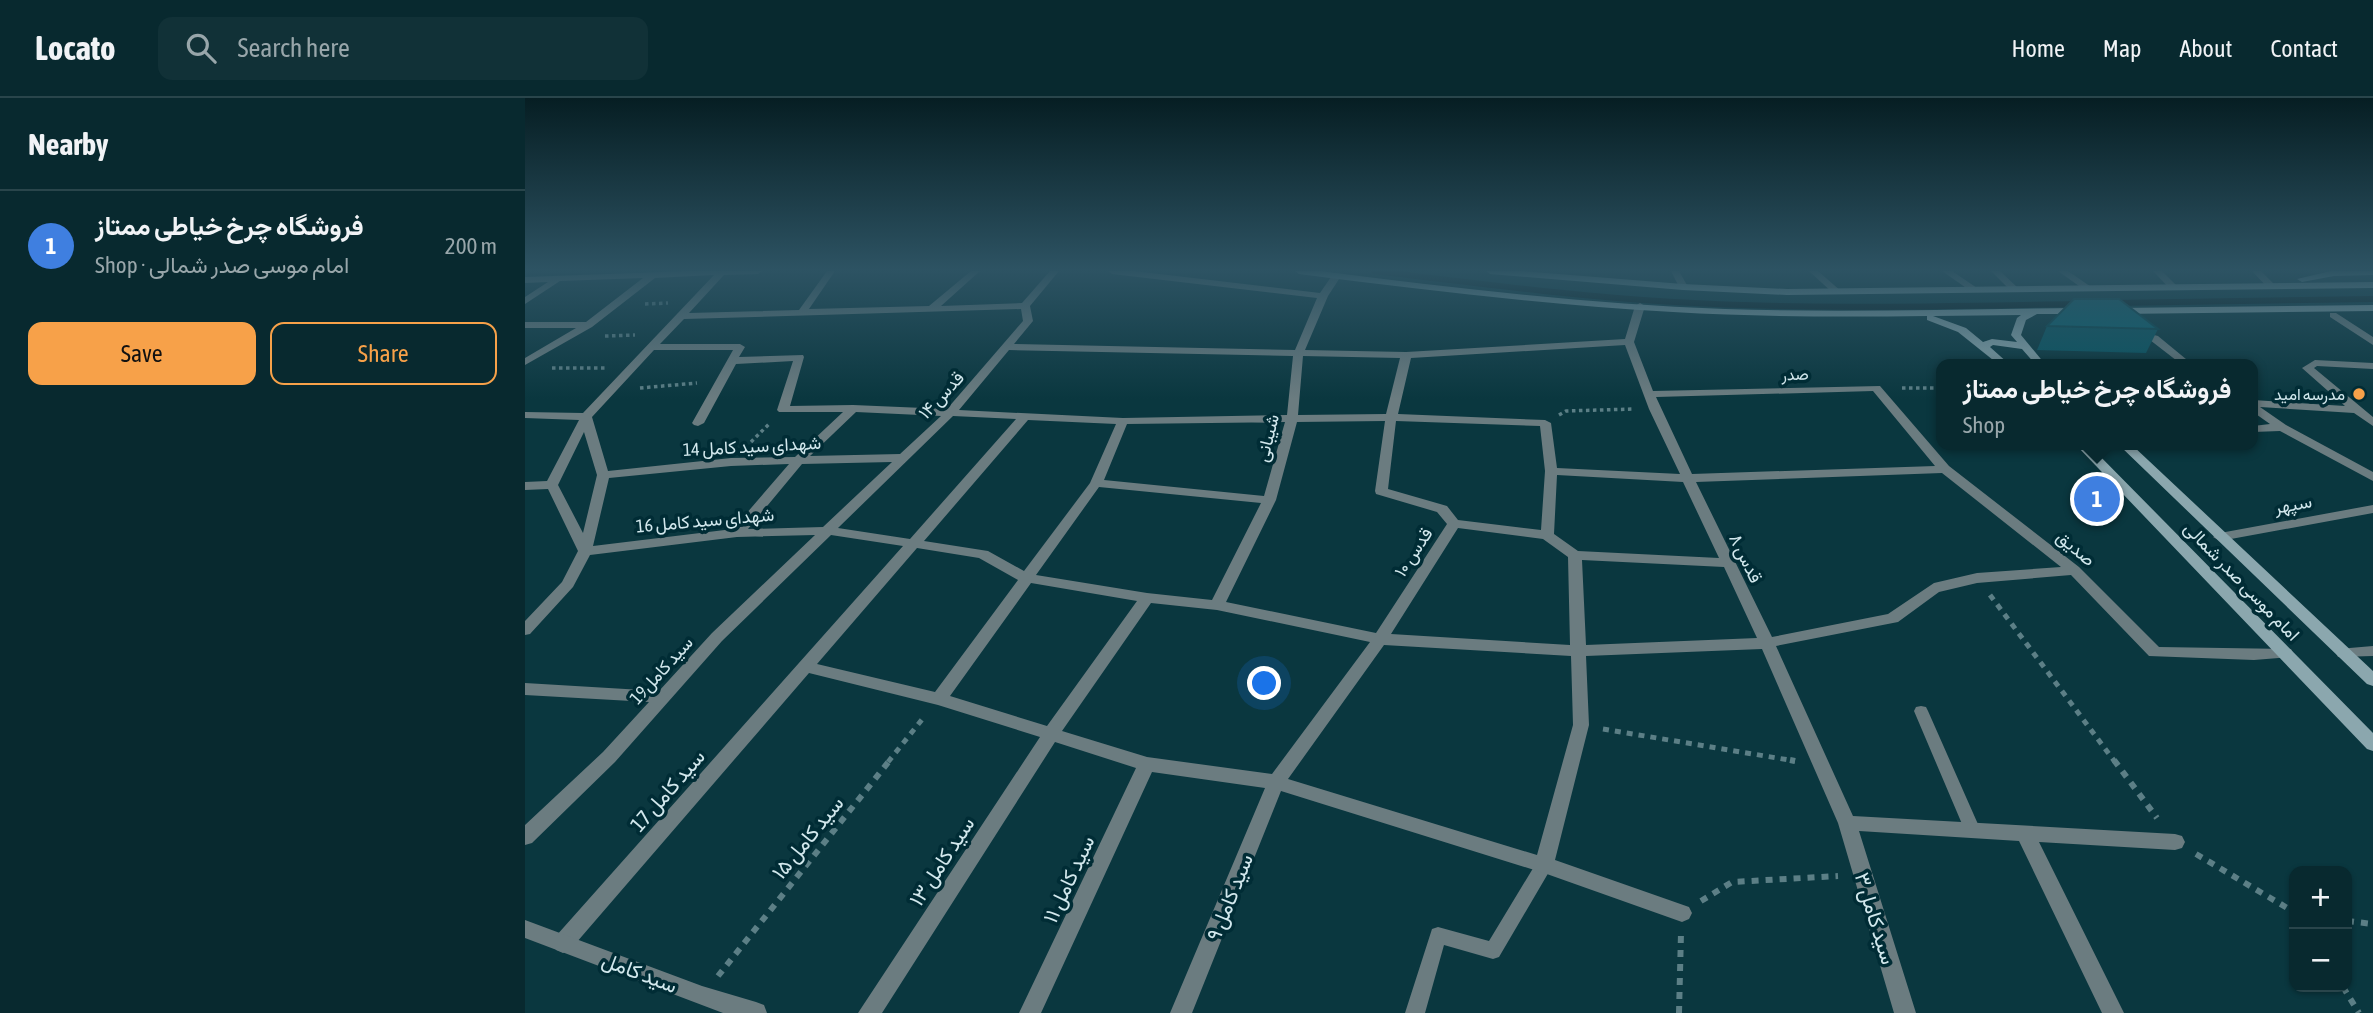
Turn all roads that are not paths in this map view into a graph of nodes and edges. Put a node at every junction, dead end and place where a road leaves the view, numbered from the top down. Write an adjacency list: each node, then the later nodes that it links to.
1 (605, 314): 16 (street)
2 (682, 314): 13 (street)
3 (737, 314): 13 (street)
4 (1027, 314): 23 (street, قدس ۱۴)
5 (1316, 314): 24 (street, شیبانی)
6 (1638, 314): 18 (street)
7 (1898, 314): 8 (main road)
8 (1915, 314): 9 (main road); 21 (main road)
9 (1927, 314)
10 (2031, 314): 20 (main road)
11 (2336, 314): 19 (street)
12 (2345, 314): 14 (main road)
13 (680, 316): 22 (street)
14 (2373, 318)
15 (525, 325): 16 (street)
16 (589, 325): 30 (street)
17 (2154, 338): 28 (street)
18 (1629, 342): 25 (street); 33 (street, قدس ۸)
19 (2373, 342)
20 (2022, 345): 21 (main road); 27 (main road)
21 (1982, 346): 26 (main road)
22 (650, 347): 29 (street); 40 (street)
23 (1007, 347): 24 (street); 38 (street, قدس ۱۴)
24 (1299, 354): 25 (street); 42 (street, شیبانی)
25 (1406, 355): 41 (street, قدس ۱۰)
26 (1998, 359)
27 (2035, 359)
28 (2181, 359)
29 (733, 361): 35 (street); 45 (street)
30 (525, 362)
31 (2373, 366): 37 (street)
32 (1876, 388): 33 (street, صدر); 53 (street, صدیق)
33 (1650, 394): 57 (street, قدس ۸)
34 (2258, 405): 37 (street)
35 (853, 408): 38 (street); 52 (street)
36 (2258, 409): 47 (street)
37 (2357, 410): 46 (street)
38 (949, 414): 43 (street); 51 (street, قدس ۱۴)
39 (525, 415): 40 (street)
40 (586, 417): 55 (street); 59 (street)
41 (1391, 417): 42 (street); 54 (street); 63 (street, قدس ۱۰)
42 (1292, 418): 44 (street); 61 (street, شیبانی)
43 (1023, 419): 44 (street); 68 (street, سید کامل 17)
44 (1123, 421): 58 (street)
45 (698, 423)
46 (2373, 423)
47 (2282, 427): 48 (street); 56 (street)
48 (2258, 429)
49 (2087, 450): 81 (main road, امام موسی صدر شمالی)
50 (2130, 450): 67 (main road, امام موسی صدر شمالی)
51 (904, 458): 52 (street, شهدای سید کامل 14); 64 (street, قدس ۱۴)
52 (800, 459): 55 (street, شهدای سید کامل 14); 65 (street)
53 (1945, 469): 57 (street); 72 (street, صدیق)
54 (1551, 471): 57 (street); 66 (street)
55 (603, 475): 69 (street)
56 (2373, 477)
57 (1688, 478): 71 (street, قدس ۸)
58 (1096, 483): 61 (street); 73 (street)
59 (552, 485): 60 (street); 69 (street)
60 (525, 486)
61 (1269, 500): 75 (street, شیبانی)
62 (2373, 509): 67 (street, سپهر)
63 (1454, 524): 66 (street); 77 (street, قدس ۱۰)
64 (829, 531): 65 (street, شهدای سید کامل 16); 68 (street, شهدای سید کامل 16); 86 (street, سید کامل19)
65 (737, 533): 69 (street, شهدای سید کامل 16)
66 (1547, 535): 70 (street)
67 (2220, 537): 82 (main road, امام موسی صدر شمالی)
68 (916, 544): 73 (street, شهدای سید کامل 16); 83 (street, سید کامل 17)
69 (585, 551): 76 (street)
70 (1574, 555): 71 (street); 79 (street)
71 (1726, 563): 78 (street, قدس ۸)
72 (2074, 570): 78 (street, شهدای سید کامل 16); 81 (street, صدیق)
73 (1026, 578): 74 (street, شهدای سید کامل 16); 87 (street)
74 (1147, 598): 75 (street, شهدای سید کامل 16); 89 (street, سید کامل ۱۳)
75 (1217, 605): 77 (street, شهدای سید کامل 16)
76 (525, 630)
77 (1380, 639): 79 (street, شهدای سید کامل 16); 92 (street, قدس ۱۰)
78 (1767, 643): 79 (street, شهدای سید کامل 16); 93 (street, قدس ۸)
79 (1576, 651): 98 (street)
80 (2373, 651): 82 (street)
81 (2285, 653): 90 (main road, امام موسی صدر شمالی)
82 (2344, 653): 84 (main road, امام موسی صدر شمالی)
83 (807, 667): 87 (street); 101 (street, سید کامل 17)
84 (2373, 680)
85 (525, 689): 86 (street)
86 (663, 697): 96 (street, سید کامل19)
87 (939, 699): 89 (street)
88 (1921, 711): 94 (lane)
89 (1051, 734): 91 (street); 103 (street, سید کامل ۱۳)
90 (2373, 744)
91 (1147, 764): 92 (street); 104 (street, سید کامل ۱۱)
92 (1276, 782): 98 (street); 105 (street, سید کامل ۹)
93 (1847, 823): 94 (street); 107 (street, سید کامل ۳)
94 (1973, 831): 95 (street)
95 (2025, 834): 97 (street); 108 (street)
96 (525, 837)
97 (2175, 842)
98 (1543, 864): 99 (street); 106 (lane)
99 (1682, 913)
100 (528, 935): 101 (street, سید کامل)
101 (563, 943): 102 (street, سید کامل)
102 (756, 1013)
103 (869, 1013)
104 (1030, 1013)
105 (1181, 1013)
106 (1415, 1013)
107 (1905, 1013)
108 (2113, 1013)

